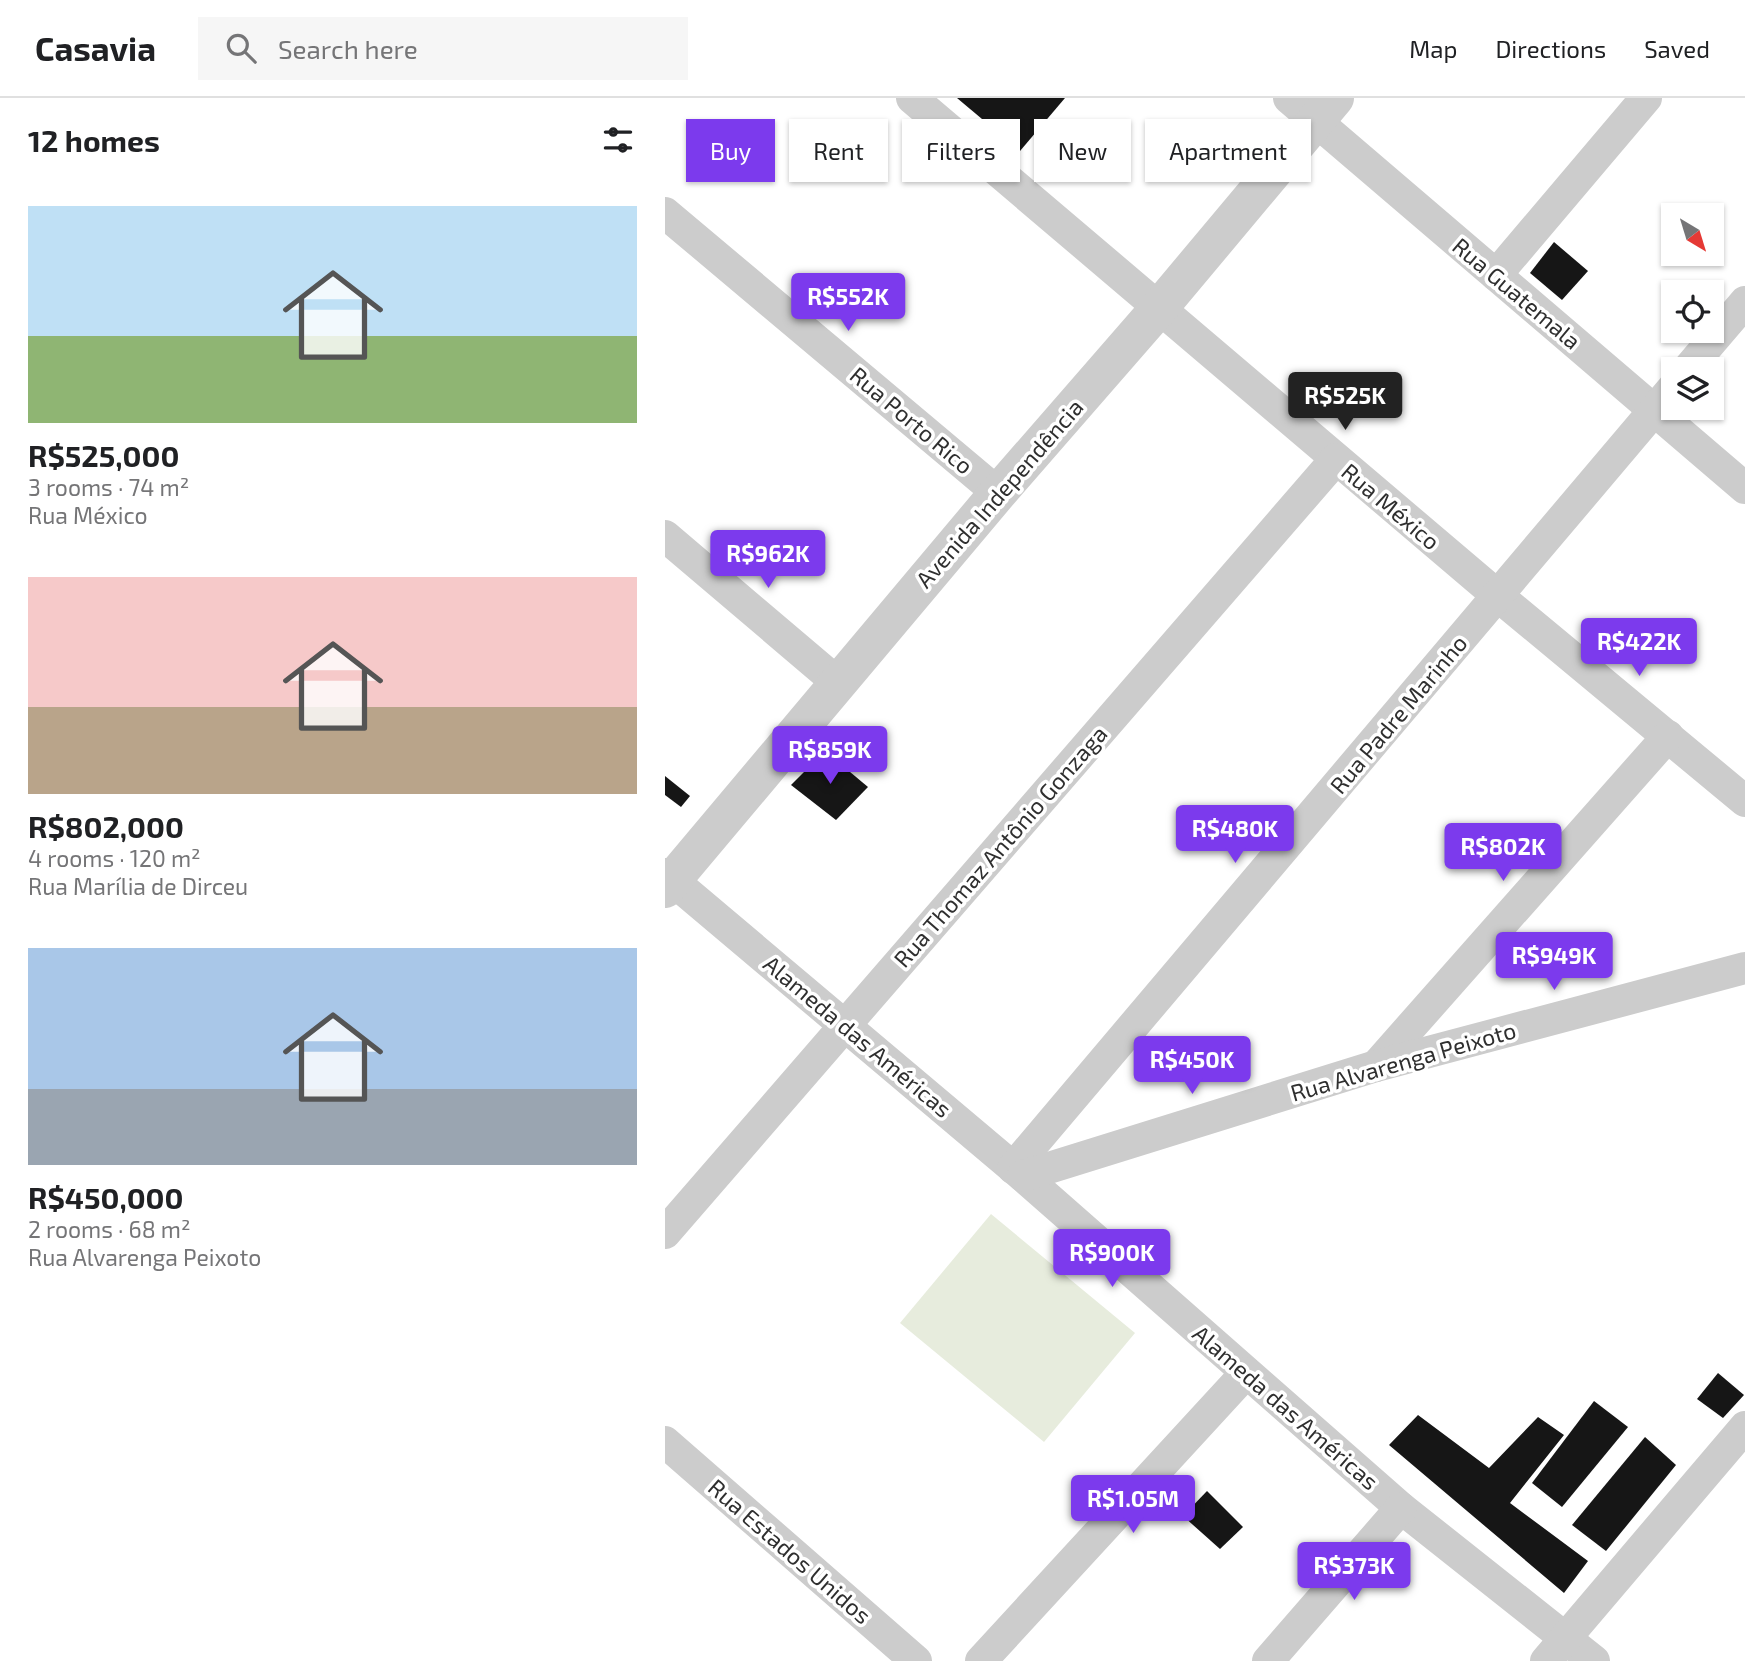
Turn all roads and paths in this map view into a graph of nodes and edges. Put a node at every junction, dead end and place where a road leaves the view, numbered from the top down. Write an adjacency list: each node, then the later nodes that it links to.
1 (912, 98): 7 (street, Rua México)
2 (1646, 98): 5 (street)
3 (1313, 106): 5 (street, Rua Guatemala); 7 (street, Avenida Independência)
4 (665, 212): 14 (street, Rua Porto Rico)
5 (1496, 275): 9 (street, Rua Guatemala)
6 (1745, 302): 8 (street)
7 (1160, 307): 12 (street, Rua México); 14 (street, Avenida Independência)
8 (1699, 357)
9 (1661, 397)
10 (1661, 403): 16 (street, Rua Padre Marinho)
11 (1683, 420): 13 (street, Rua Guatemala)
12 (1335, 458): 16 (street, Rua México); 22 (street, Rua Thomaz Antônio Gonzaga)
13 (1745, 488)
14 (998, 493): 17 (street, Avenida Independência)
15 (665, 536): 17 (street)
16 (1498, 596): 18 (street, Rua México); 24 (street, Rua Padre Marinho)
17 (838, 683): 20 (street, Avenida Independência)
18 (1668, 736): 19 (street, Rua México); 23 (street)
19 (1745, 801)
20 (668, 881): 22 (street, Alameda das Américas)
21 (1745, 968): 23 (street, Rua Alvarenga Peixoto)
22 (845, 1026): 24 (street, Alameda das Américas); 25 (street, Rua Thomaz Antônio Gonzaga)
23 (1376, 1066): 24 (street, Rua Alvarenga Peixoto)
24 (1018, 1172): 26 (street, Alameda das Américas)
25 (665, 1233)
26 (1247, 1373): 29 (street, Alameda das Américas); 32 (street)
27 (1745, 1427): 30 (street)
28 (665, 1442): 31 (street, Rua Estados Unidos)
29 (1401, 1508): 30 (street, Alameda das Américas); 33 (street)
30 (1565, 1637): 34 (street); 35 (street, Alameda das Américas)
31 (916, 1661)
32 (981, 1661)
33 (1268, 1661)
34 (1546, 1661)
35 (1594, 1661)

